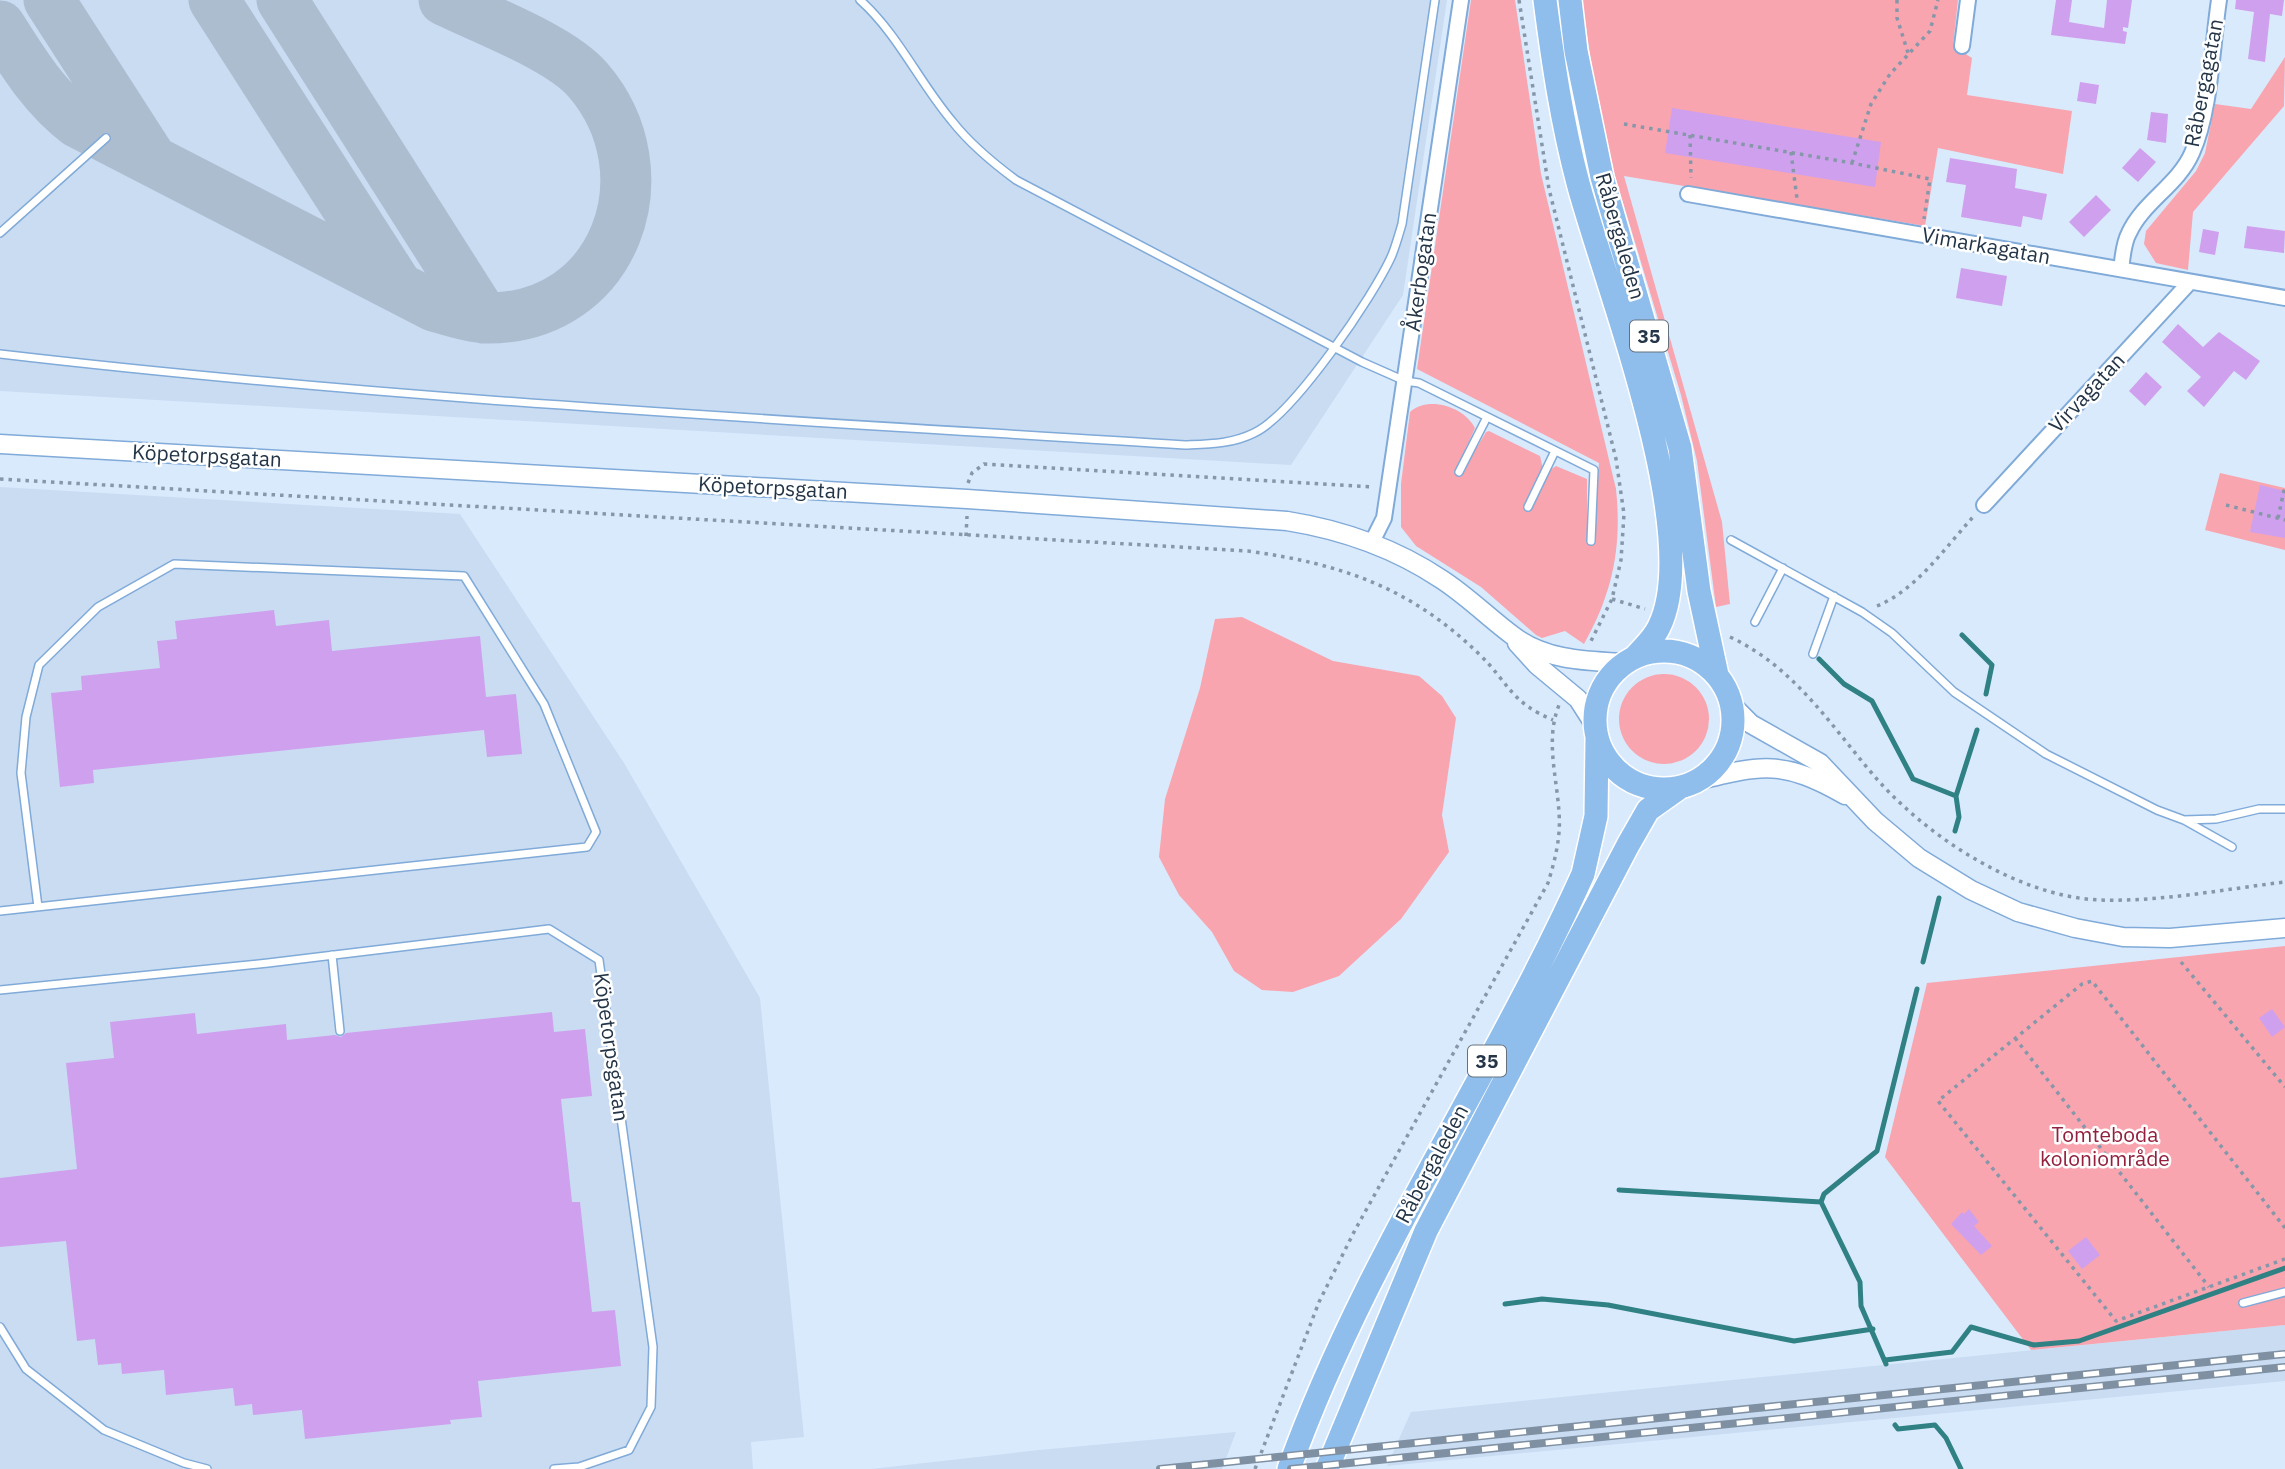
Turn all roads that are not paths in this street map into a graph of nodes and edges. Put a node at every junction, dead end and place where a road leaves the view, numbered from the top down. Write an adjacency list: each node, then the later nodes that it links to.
1 (860, 0): 15 (lane)
2 (1435, 0): 15 (lane)
3 (1461, 0): 17 (street, Åkerbogatan)
4 (1545, 0): 32 (main road, Råbergaleden / 35)
5 (1570, 0): 33 (main road, Råbergaleden / 35)
6 (1968, 0): 8 (street)
7 (2219, 0): 12 (street, Råbergagatan)
8 (1962, 46)
9 (106, 138): 11 (lane)
10 (1690, 195): 12 (street, Vimarkagatan)
11 (0, 233)
12 (2121, 269): 13 (street, Vimarkagatan)
13 (2190, 282): 14 (street, Vimarkagatan); 22 (street, Virvagatan)
14 (2285, 298)
15 (1335, 347): 16 (lane); 17 (lane)
16 (0, 354)
17 (1405, 381): 18 (lane); 26 (street, Åkerbogatan)
18 (1487, 417): 20 (lane); 21 (lane)
19 (0, 444): 26 (street, Köpetorpsgatan)
20 (1555, 451): 23 (lane); 24 (lane)
21 (1459, 472)
22 (1984, 505)
23 (1528, 507)
24 (1591, 541)
25 (1731, 541): 27 (lane)
26 (1372, 542): 30 (street, Köpetorpsgatan)
27 (1783, 568): 28 (lane); 29 (lane)
28 (1834, 596): 31 (lane); 39 (lane)
29 (1755, 622)
30 (1513, 637): 32 (street, Köpetorpsgatan); 35 (street, Köpetorpsgatan)
31 (1813, 654)
32 (1630, 659): 33 (main road, 35); 35 (main road, 35)
33 (1717, 675): 34 (main road, 35)
34 (1731, 704): 36 (main road, 35); 37 (street)
35 (1596, 732): 36 (main road); 52 (main road, Råbergaleden / 35)
36 (1687, 785): 37 (street); 53 (main road, Råbergaleden / 35)
37 (1855, 801): 43 (street)
38 (2285, 809): 39 (lane)
39 (2184, 820): 40 (lane)
40 (2232, 847)
41 (38, 906): 41 (lane); 42 (lane)
42 (0, 911)
43 (2285, 928)
44 (332, 955): 45 (lane, Köpetorpsgatan); 46 (lane); 51 (lane, Köpetorpsgatan)
45 (0, 990)
46 (341, 1031)
47 (2285, 1292): 48 (lane)
48 (2243, 1303)
49 (0, 1327): 50 (lane)
50 (207, 1469)
51 (554, 1469)
52 (1289, 1469)
53 (1327, 1469)

